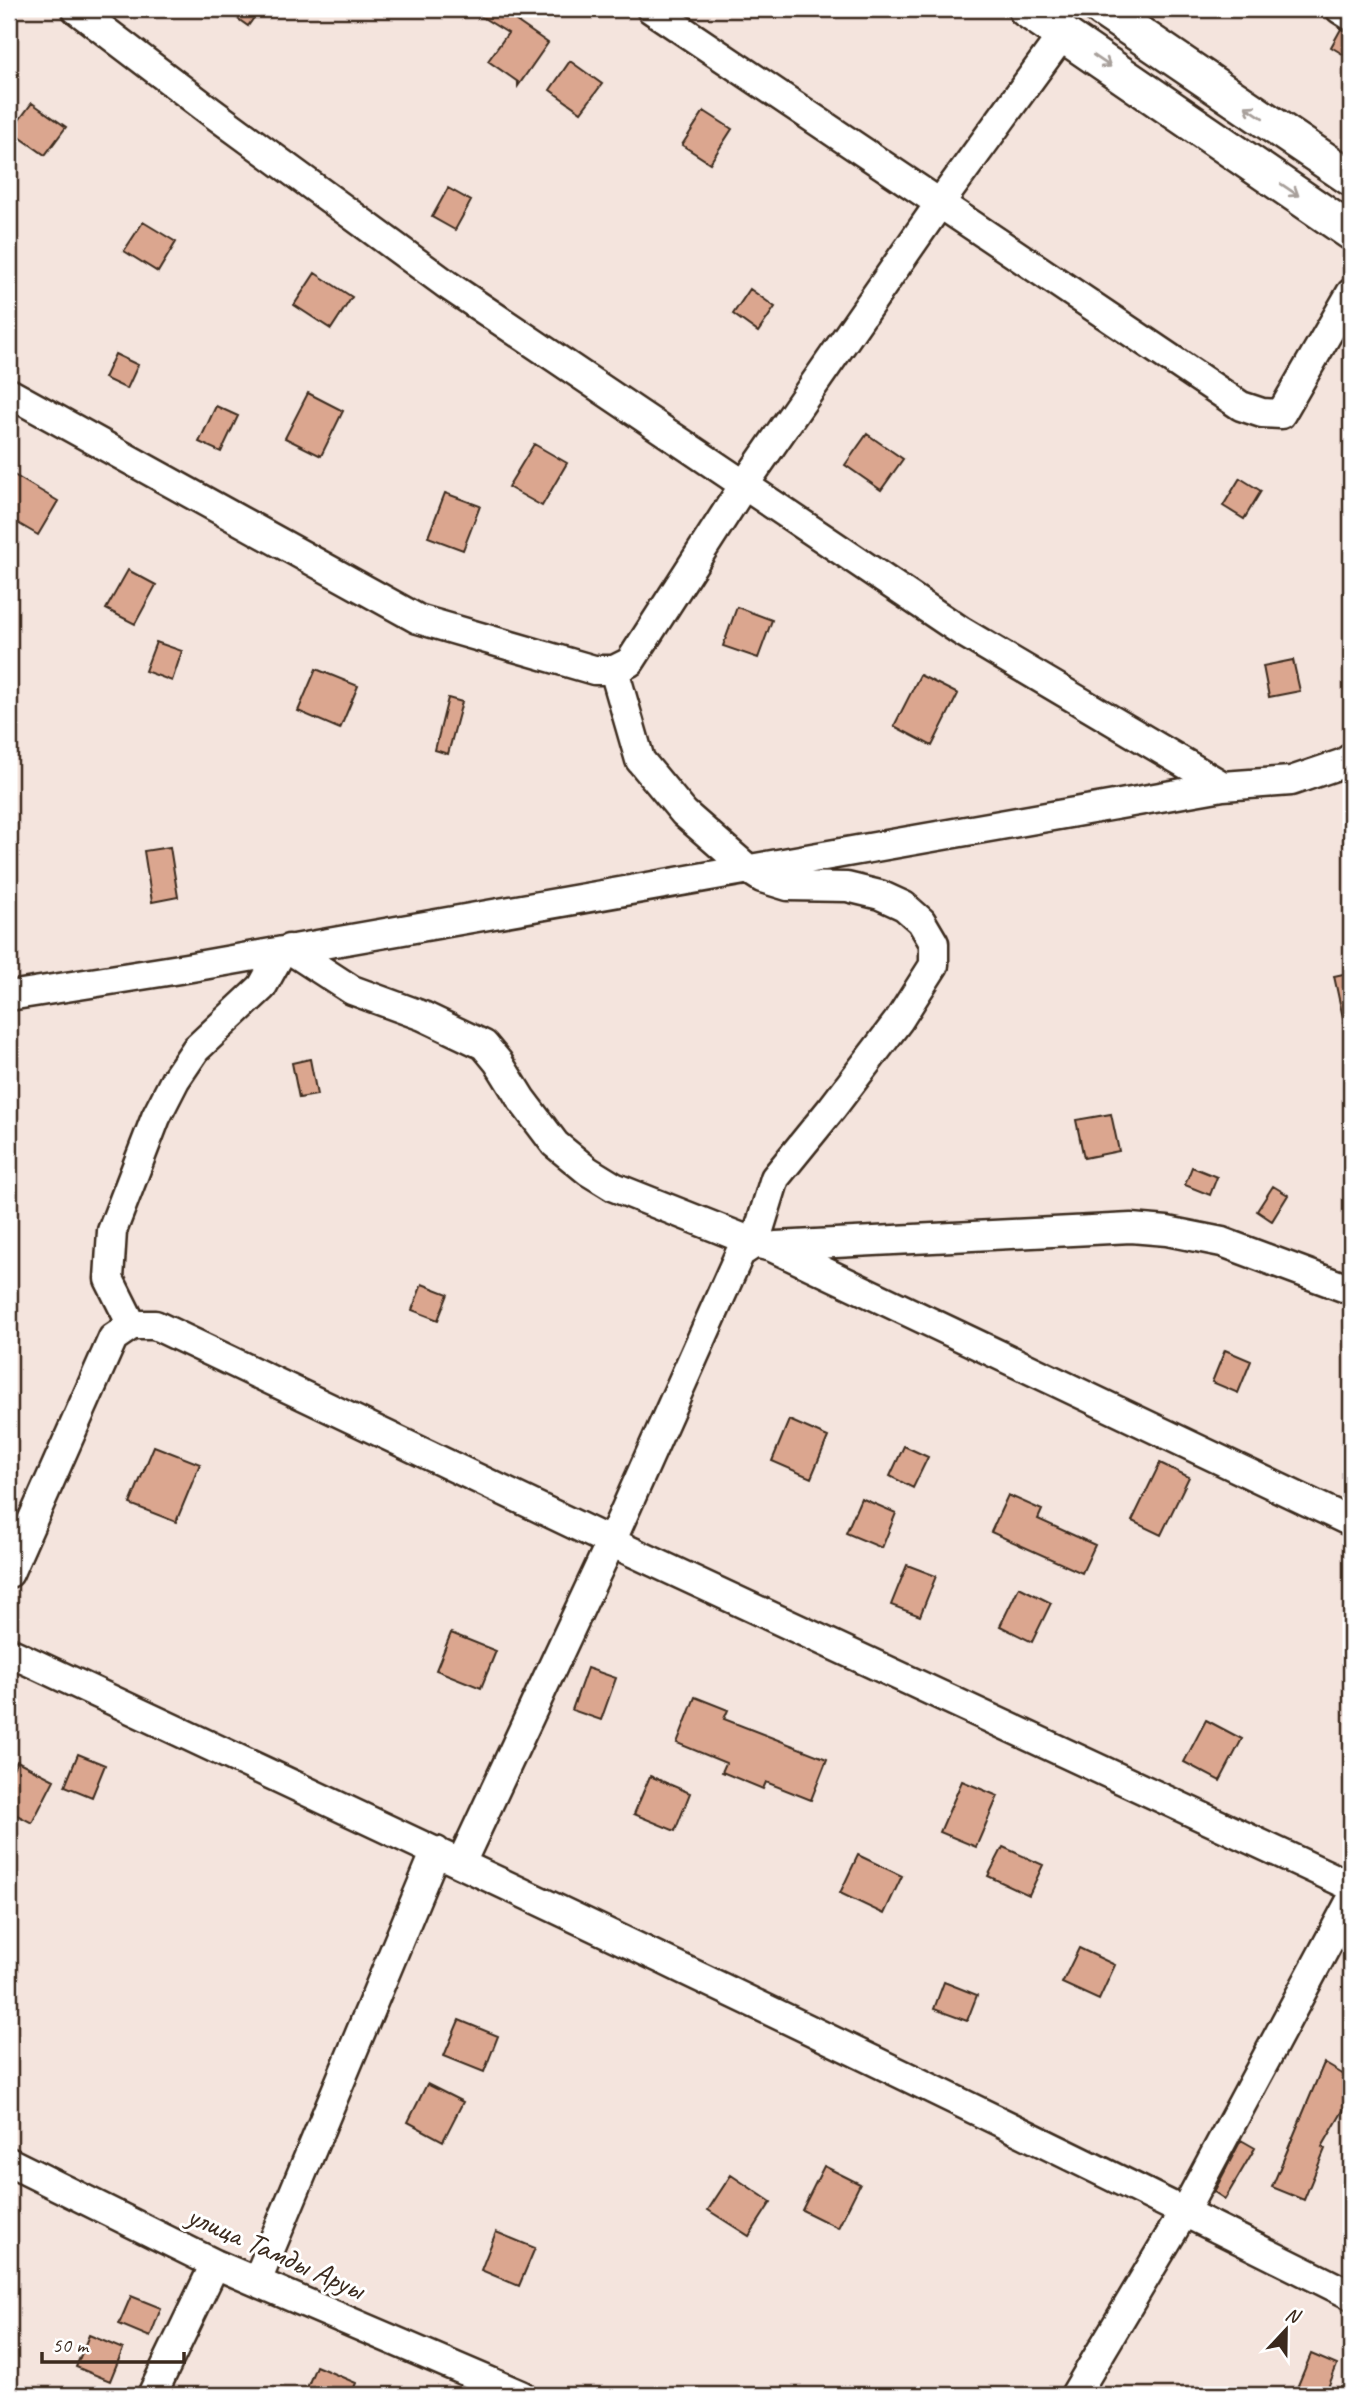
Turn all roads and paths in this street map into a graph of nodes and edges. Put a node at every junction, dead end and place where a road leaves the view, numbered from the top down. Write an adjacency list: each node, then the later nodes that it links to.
1 (76, 9): 13 (street)
2 (651, 9): 9 (street)
3 (1026, 9): 7 (main road)
4 (1102, 9): 8 (main road, one-way to 4)
5 (1340, 9): 6 (street)
6 (1351, 16)
7 (1063, 34): 9 (street); 10 (main road, one-way to 10)
8 (1351, 178)
9 (940, 203): 11 (street); 13 (street)
10 (1351, 232)
11 (1351, 293)
12 (9, 393): 14 (street)
13 (744, 485): 14 (street); 16 (street)
14 (614, 670): 17 (street)
15 (1351, 758): 16 (street)
16 (1223, 786): 17 (street)
17 (748, 869): 18 (street); 20 (street)
18 (285, 950): 19 (street); 20 (street); 22 (street)
19 (9, 996)
20 (763, 1245): 21 (street); 23 (street); 24 (street)
21 (1351, 1290)
22 (132, 1325): 24 (street); 25 (street)
23 (1351, 1522)
24 (611, 1542): 28 (street); 29 (street)
25 (9, 1573)
26 (9, 1653): 27 (street)
27 (436, 1851): 28 (street); 34 (street)
28 (461, 1863): 32 (street)
29 (1351, 1886)
30 (1351, 1900): 32 (street)
31 (9, 2162): 33 (street, улица Тамды Аруы)
32 (1184, 2212): 35 (street); 38 (street)
33 (215, 2264): 34 (street, улица Тамды Аруы); 36 (street)
34 (257, 2281): 37 (street, улица Тамды Аруы)
35 (1351, 2295)
36 (152, 2395)
37 (521, 2395)
38 (1075, 2395)

